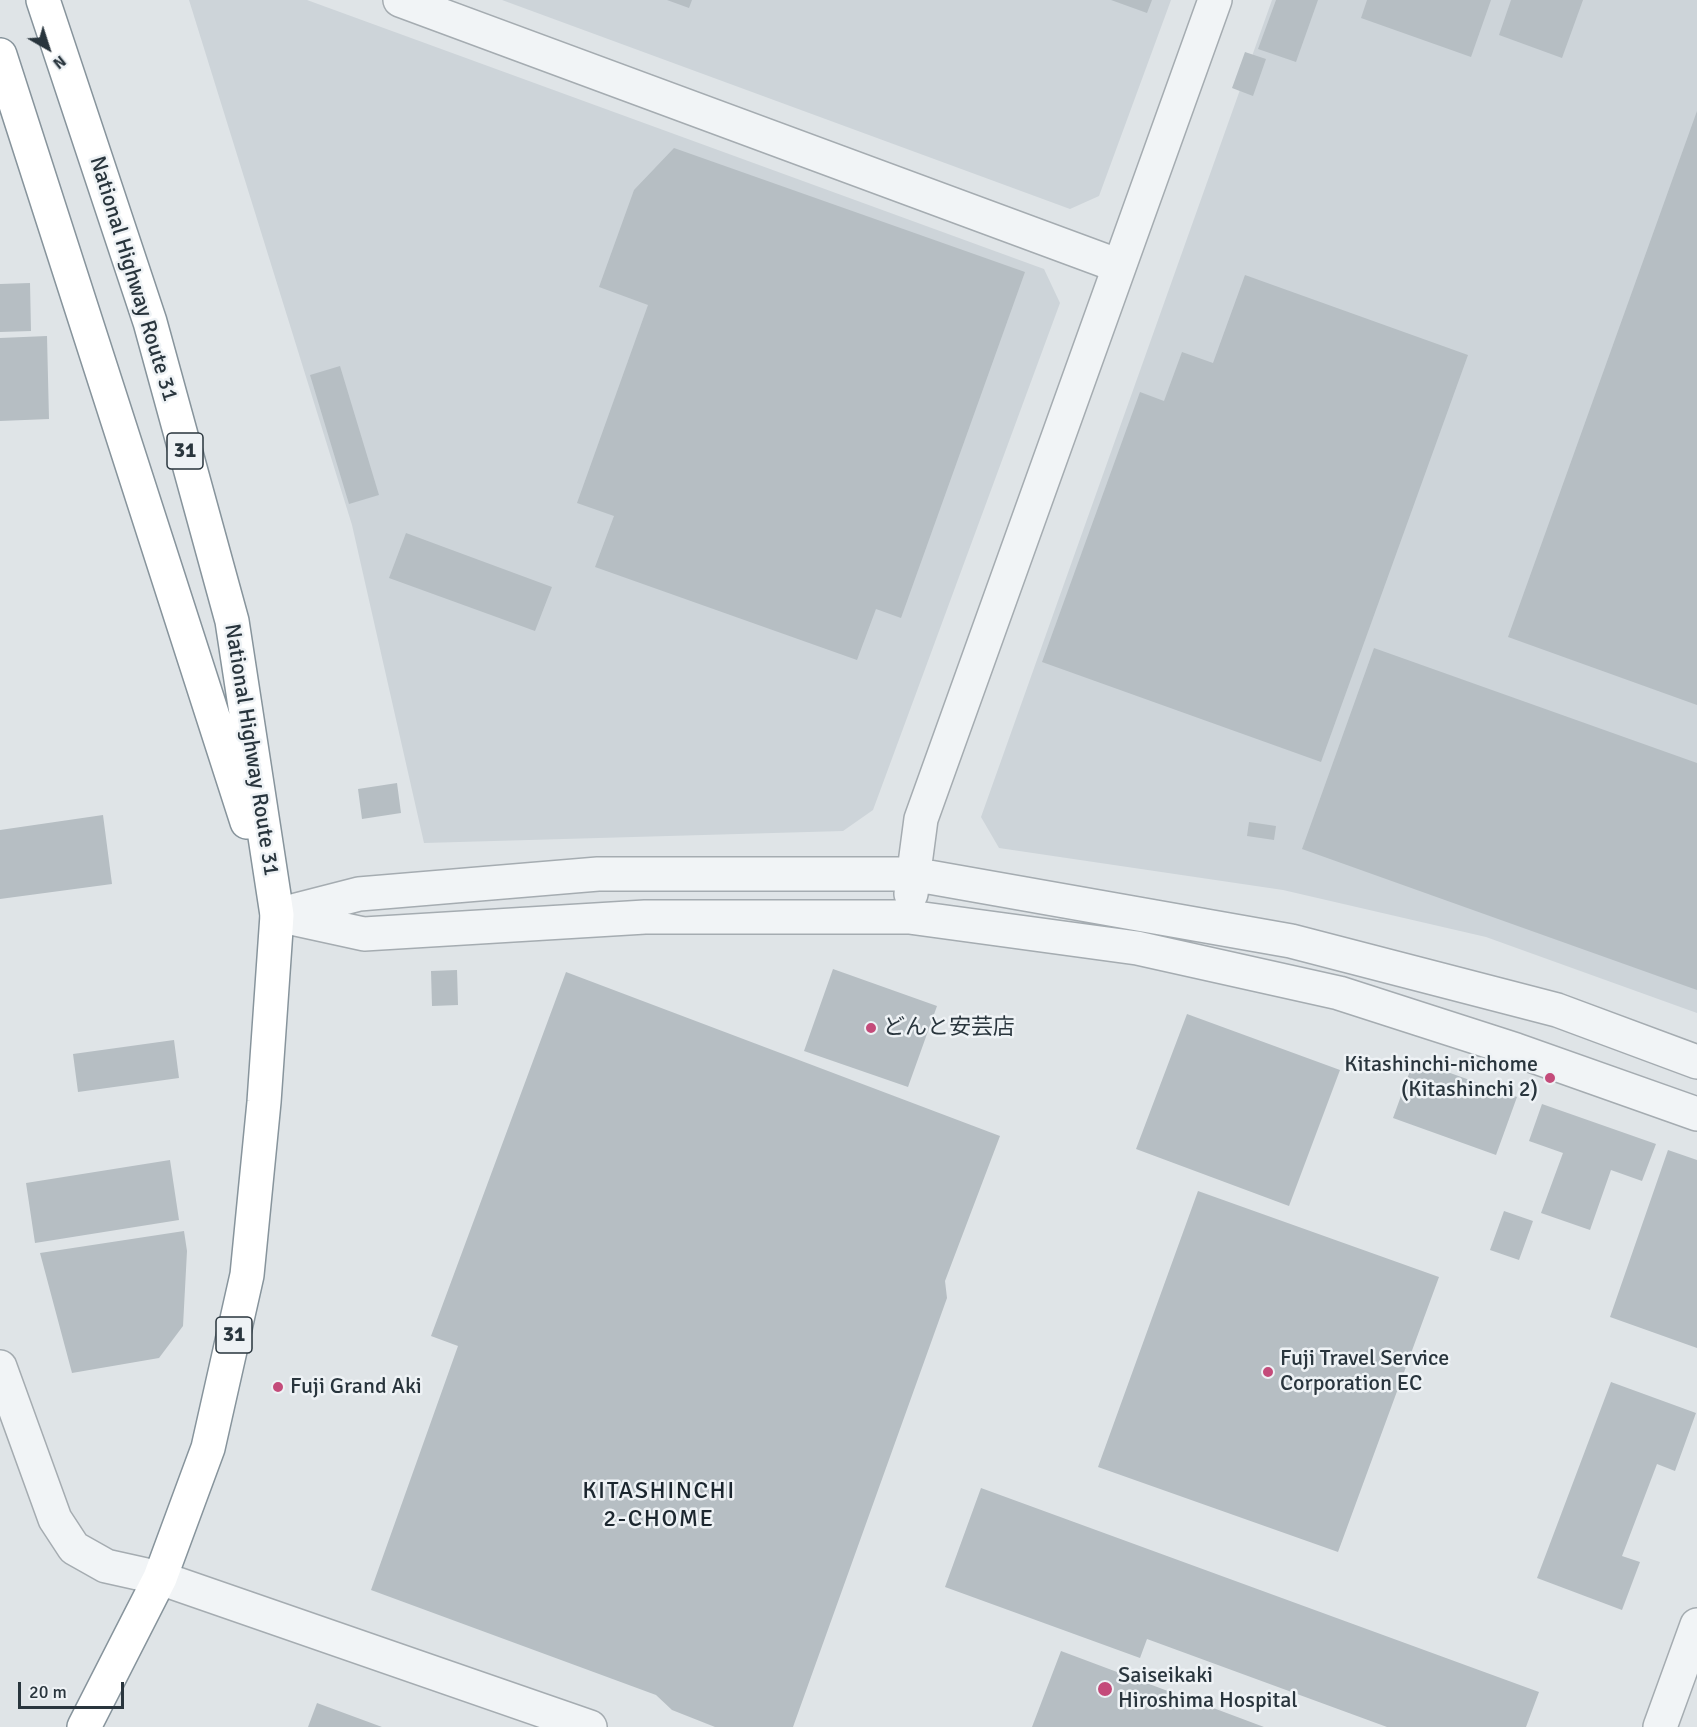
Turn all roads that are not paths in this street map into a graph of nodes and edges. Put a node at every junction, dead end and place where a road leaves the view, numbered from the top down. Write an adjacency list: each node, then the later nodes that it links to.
1 (43, 0): 7 (highway, National Highway Route 31 / 31)
2 (400, 0): 5 (street)
3 (1215, 0): 5 (street)
4 (0, 55): 7 (highway, National Highway Route 31 / 31)
5 (1119, 266): 6 (street)
6 (912, 874): 7 (street); 8 (street); 9 (street)
7 (277, 915): 8 (street); 12 (highway, National Highway Route 31 / 31)
8 (909, 917): 10 (street)
9 (1697, 1062)
10 (1697, 1114)
11 (0, 1368): 12 (street)
12 (160, 1578): 14 (highway, National Highway Route 31 / 31); 15 (street)
13 (1697, 1625): 16 (street)
14 (84, 1727)
15 (590, 1727)
16 (1660, 1727)

